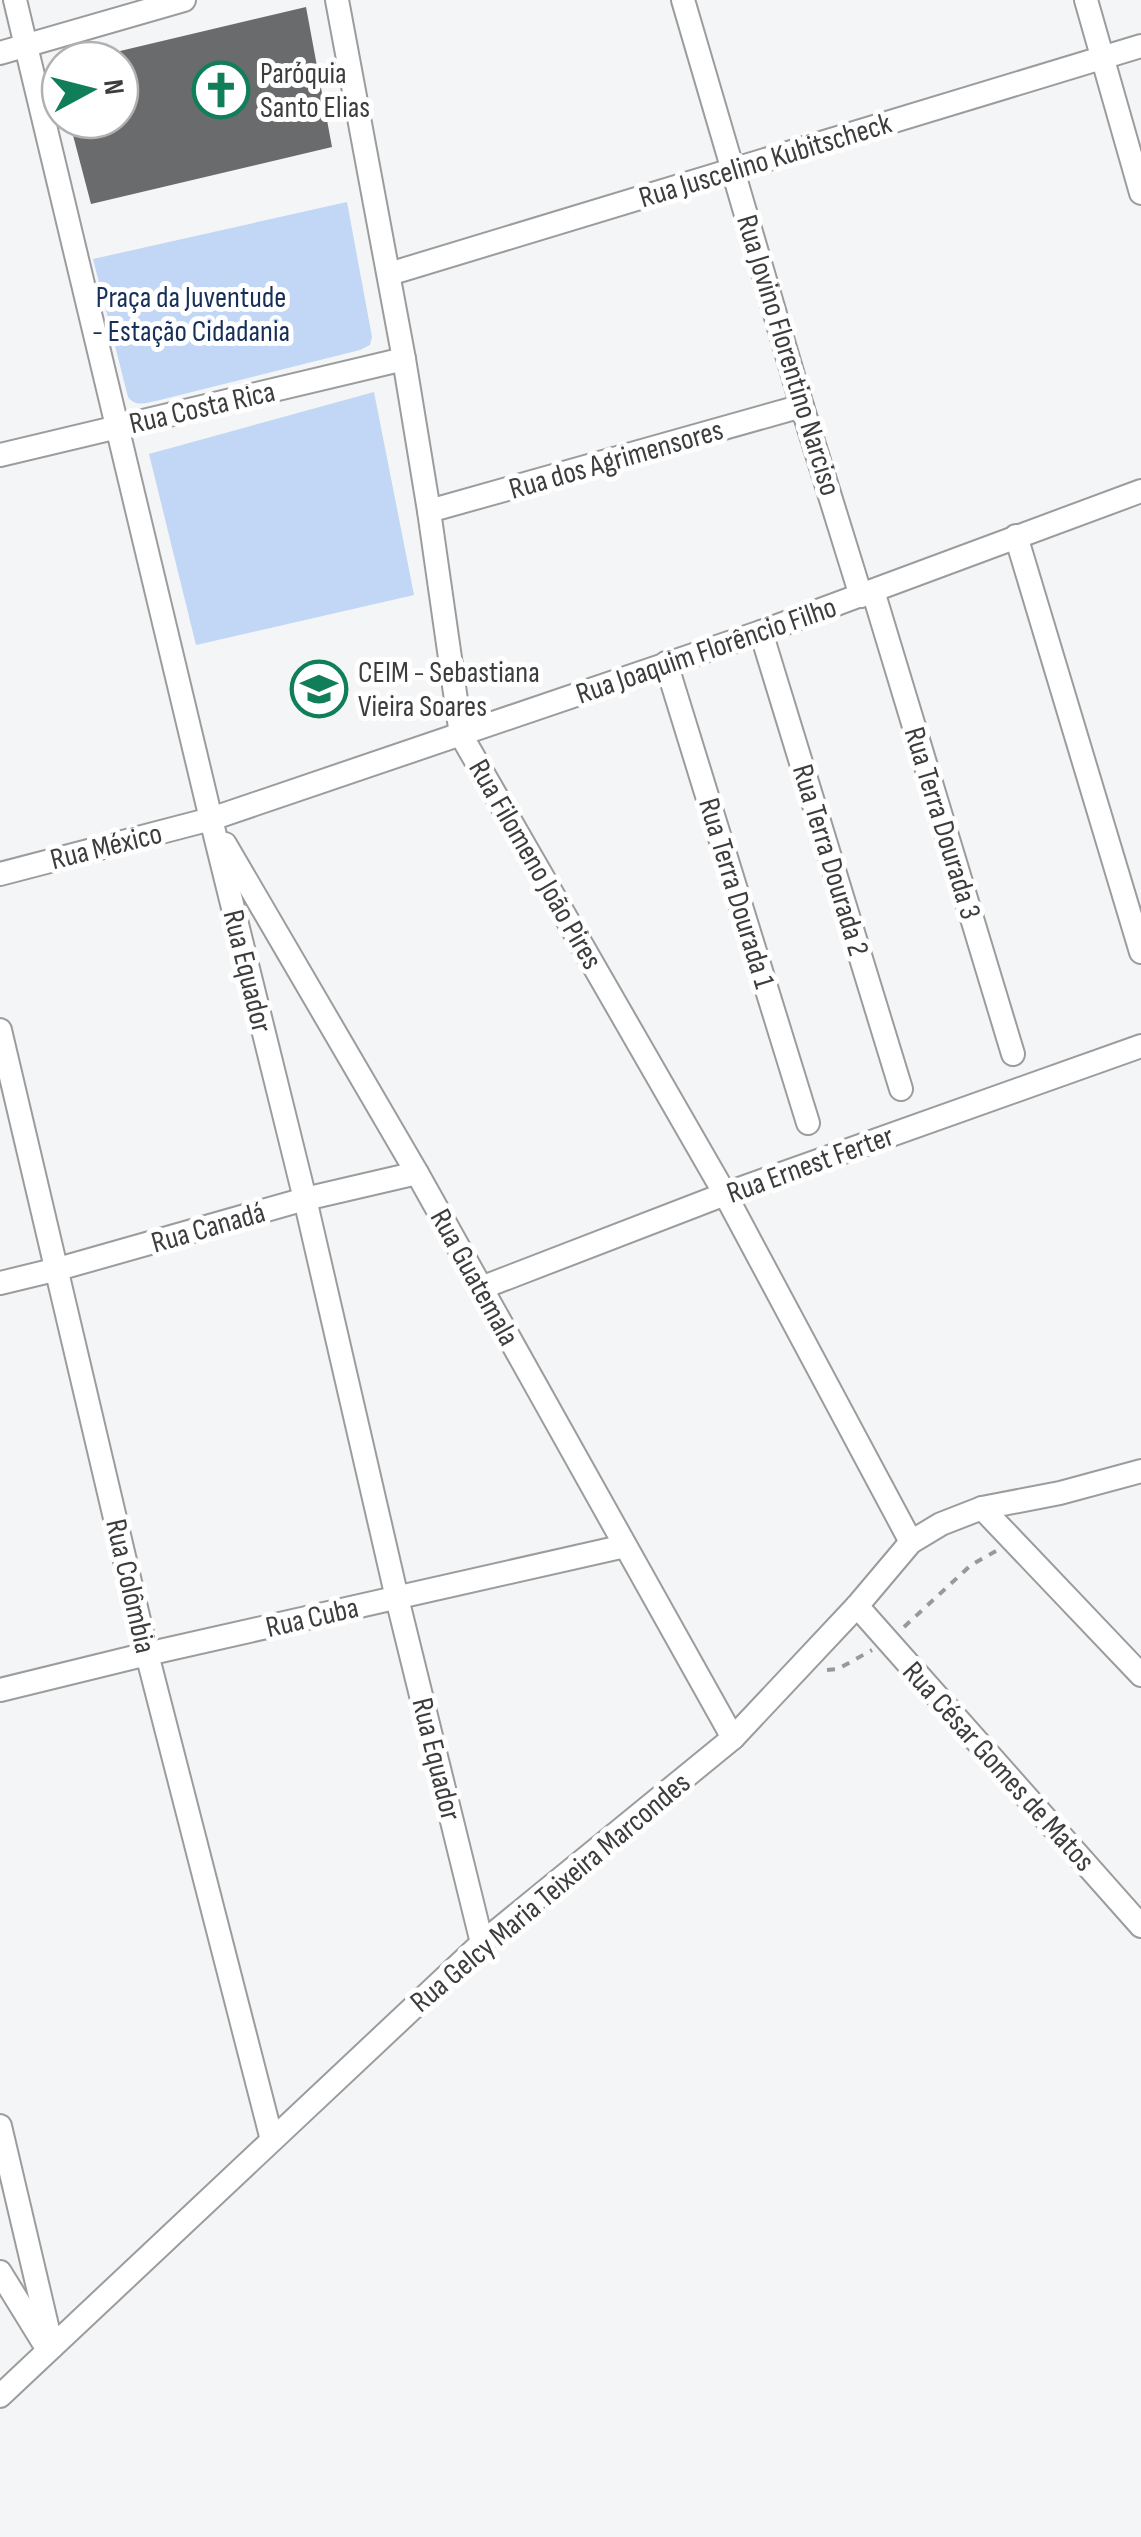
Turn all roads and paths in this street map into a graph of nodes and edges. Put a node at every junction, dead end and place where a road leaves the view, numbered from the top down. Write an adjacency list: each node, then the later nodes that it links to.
1 (15, 0): 7 (street, Rua Equador)
2 (184, 0): 7 (street)
3 (337, 0): 12 (street, Rua Filomeno João Pires)
4 (682, 0): 10 (street, Rua Jovino Florentino Narciso)
5 (1086, 0): 9 (street)
6 (1141, 46): 9 (street, Rua Juscelino Kubitscheck)
7 (26, 47): 8 (street); 15 (street, Rua Equador)
8 (0, 53)
9 (1102, 58): 10 (street, Rua Juscelino Kubitscheck); 11 (street)
10 (734, 169): 12 (street, Rua Juscelino Kubitscheck); 14 (street, Rua Jovino Florentino Narciso)
11 (1141, 193)
12 (389, 274): 13 (street, Rua Filomeno João Pires)
13 (404, 360): 15 (street, Rua Costa Rica); 18 (street, Rua Filomeno João Pires)
14 (802, 406): 18 (street, Rua dos Agrimensores); 20 (street, Rua Jovino Florentino Narciso)
15 (119, 427): 16 (street, Rua Costa Rica); 24 (street, Rua Equador)
16 (0, 456)
17 (1141, 491): 19 (street, Rua Joaquim Florêncio Filho)
18 (429, 512): 23 (street, Rua Filomeno João Pires)
19 (1016, 536): 20 (street, Rua Joaquim Florêncio Filho); 26 (street)
20 (867, 594): 21 (street, Rua Joaquim Florêncio Filho); 29 (street, Rua Terra Dourada 3)
21 (762, 632): 22 (street, Rua Joaquim Florêncio Filho); 30 (street, Rua Terra Dourada 2)
22 (666, 663): 23 (street, Rua Joaquim Florêncio Filho); 31 (street, Rua Terra Dourada 1)
23 (461, 734): 24 (street, Rua Joaquim Florêncio Filho); 33 (street, Rua Filomeno João Pires)
24 (211, 819): 25 (street, Rua México); 32 (street, Rua Guatemala); 34 (street, Rua Equador)
25 (0, 874)
26 (1141, 952)
27 (0, 1030): 35 (street, Rua Colômbia)
28 (1141, 1046): 33 (street, Rua Ernest Ferter)
29 (1013, 1054)
30 (901, 1089)
31 (808, 1123)
32 (417, 1173): 34 (street, Rua Canadá); 37 (street, Rua Guatemala)
33 (726, 1194): 37 (street, Rua Ernest Ferter); 41 (street, Rua Filomeno João Pires)
34 (304, 1199): 35 (street, Rua Canadá); 43 (street, Rua Equador)
35 (58, 1269): 36 (street, Rua Canadá); 46 (street, Rua Colômbia)
36 (0, 1283)
37 (481, 1288): 42 (street, Rua Guatemala)
38 (1141, 1471): 39 (street, Rua Gelcy Maria Teixeira Marcondes)
39 (982, 1508): 40 (street); 41 (street, Rua Gelcy Maria Teixeira Marcondes)
40 (1014, 1540): 45 (path); 48 (street)
41 (911, 1542): 44 (street, Rua Gelcy Maria Teixeira Marcondes)
42 (624, 1546): 43 (street, Rua Cuba); 50 (street, Rua Guatemala)
43 (396, 1598): 46 (street, Rua Cuba); 52 (street, Rua Equador)
44 (857, 1606): 45 (street, Rua César Gomes de Matos); 47 (street, Rua Gelcy Maria Teixeira Marcondes)
45 (888, 1642): 47 (path); 51 (street, Rua César Gomes de Matos)
46 (147, 1654): 49 (street, Rua Cuba); 54 (street, Rua Colômbia)
47 (790, 1674): 50 (street, Rua Gelcy Maria Teixeira Marcondes)
48 (1141, 1675)
49 (0, 1690)
50 (732, 1738): 52 (street, Rua Gelcy Maria Teixeira Marcondes)
51 (1138, 1918)
52 (482, 1943): 54 (street, Rua Gelcy Maria Teixeira Marcondes)
53 (0, 2126): 56 (street)
54 (272, 2140): 56 (street, Rua Gelcy Maria Teixeira Marcondes)
55 (0, 2272): 56 (street)
56 (50, 2349): 57 (street, Rua Gelcy Maria Teixeira Marcondes)
57 (0, 2396)

